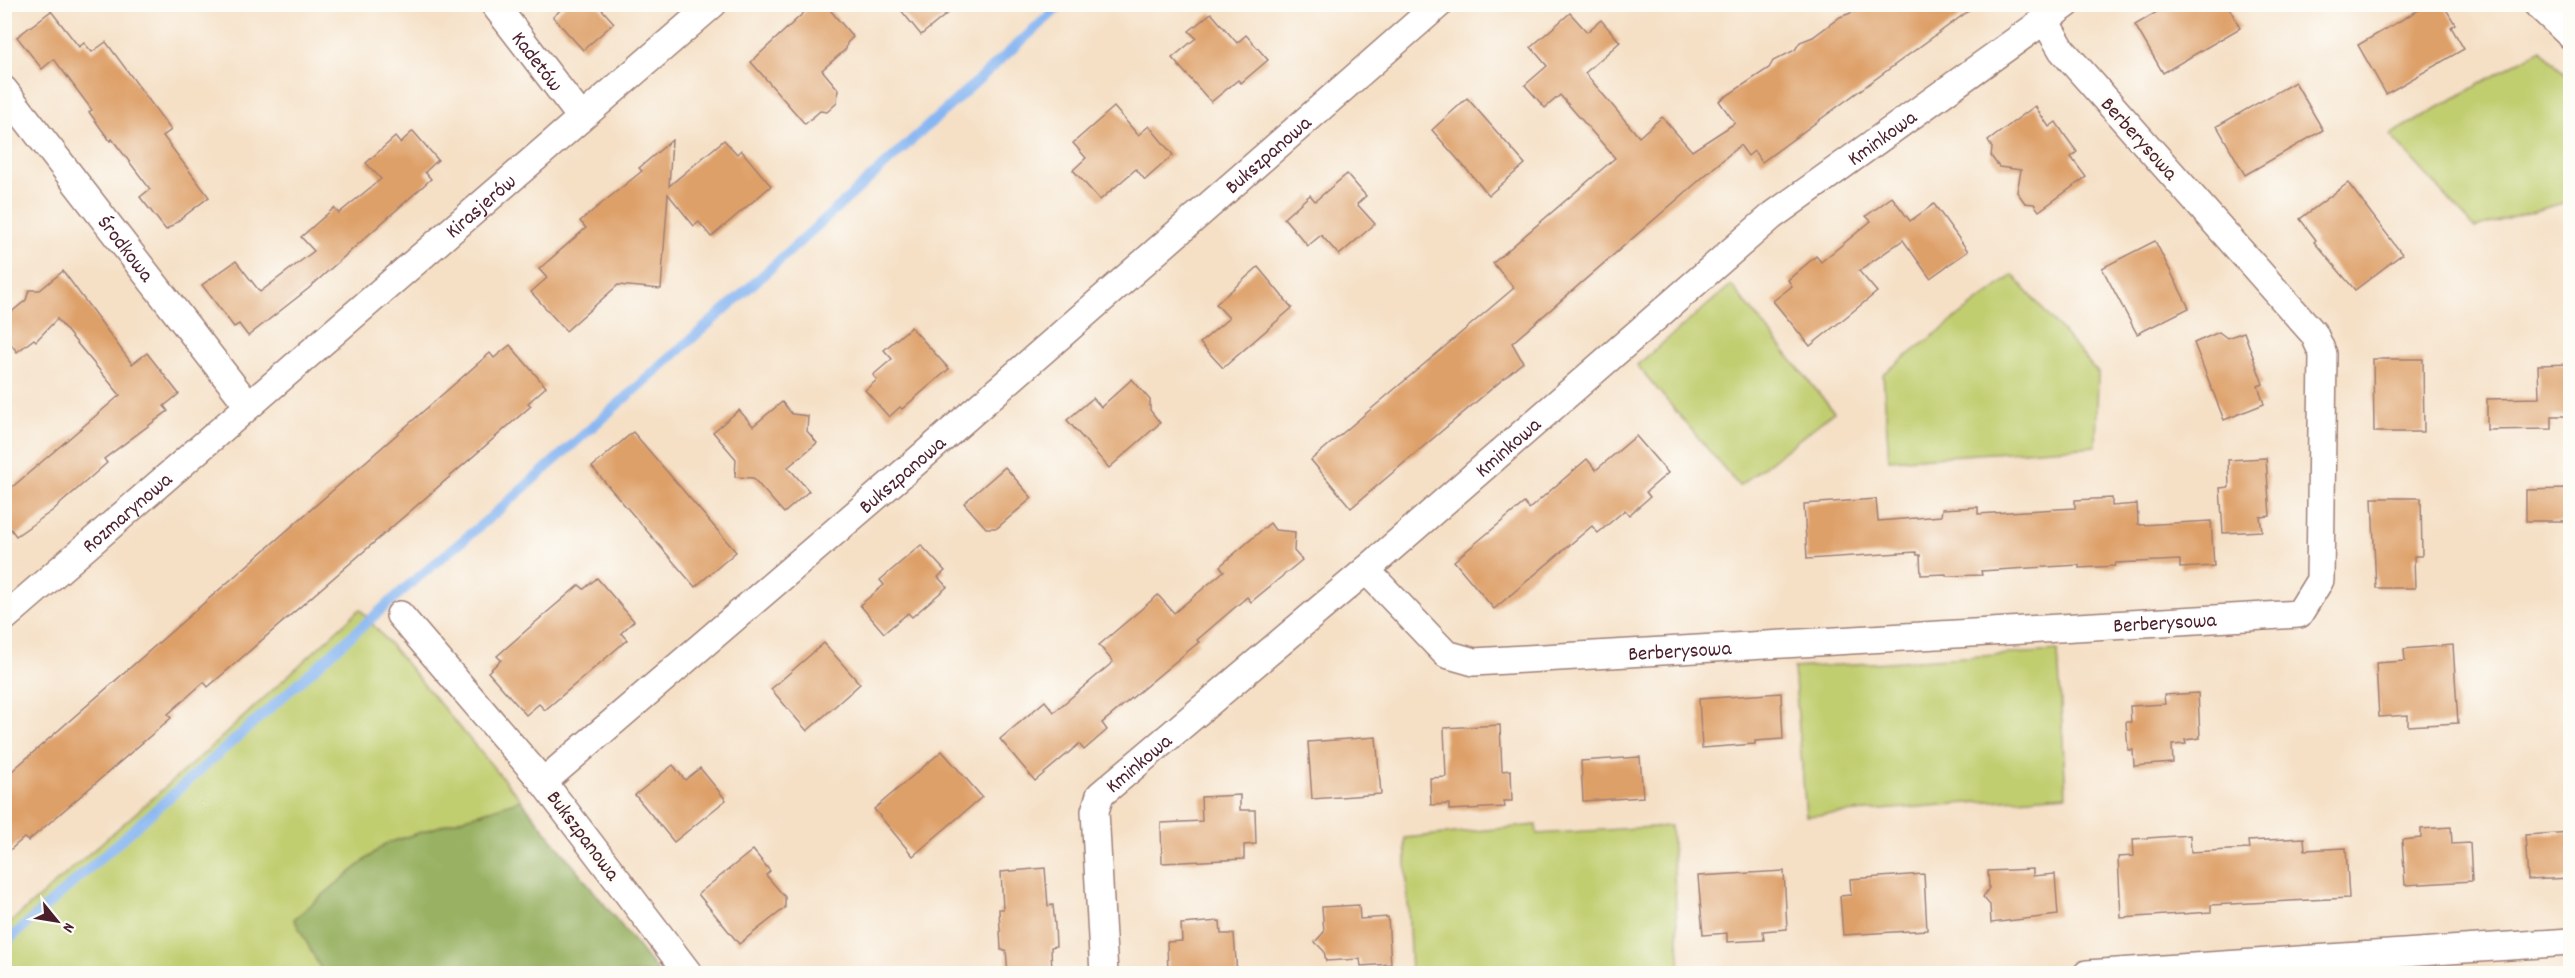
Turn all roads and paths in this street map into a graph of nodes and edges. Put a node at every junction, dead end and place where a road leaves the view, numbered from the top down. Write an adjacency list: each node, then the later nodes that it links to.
1 (494, 4): 9 (street, Kadetów)
2 (713, 4): 9 (street, Kirasjerów)
3 (1439, 4): 14 (street, Bukszpanowa)
4 (2067, 4): 6 (street, Kminkowa)
5 (2537, 4): 7 (street)
6 (2044, 19): 11 (street, Kminkowa); 11 (street, Berberysowa)
7 (2571, 35)
8 (4, 90): 10 (street, Środkowa)
9 (581, 117): 10 (street, Kirasjerów)
10 (248, 405): 13 (street, Rozmarynowa)
11 (1365, 570): 17 (street, Kminkowa)
12 (400, 615): 14 (street)
13 (4, 618)
14 (543, 782): 16 (street, Bukszpanowa)
15 (2571, 942): 18 (street)
16 (689, 974)
17 (1104, 974)
18 (2086, 974)

